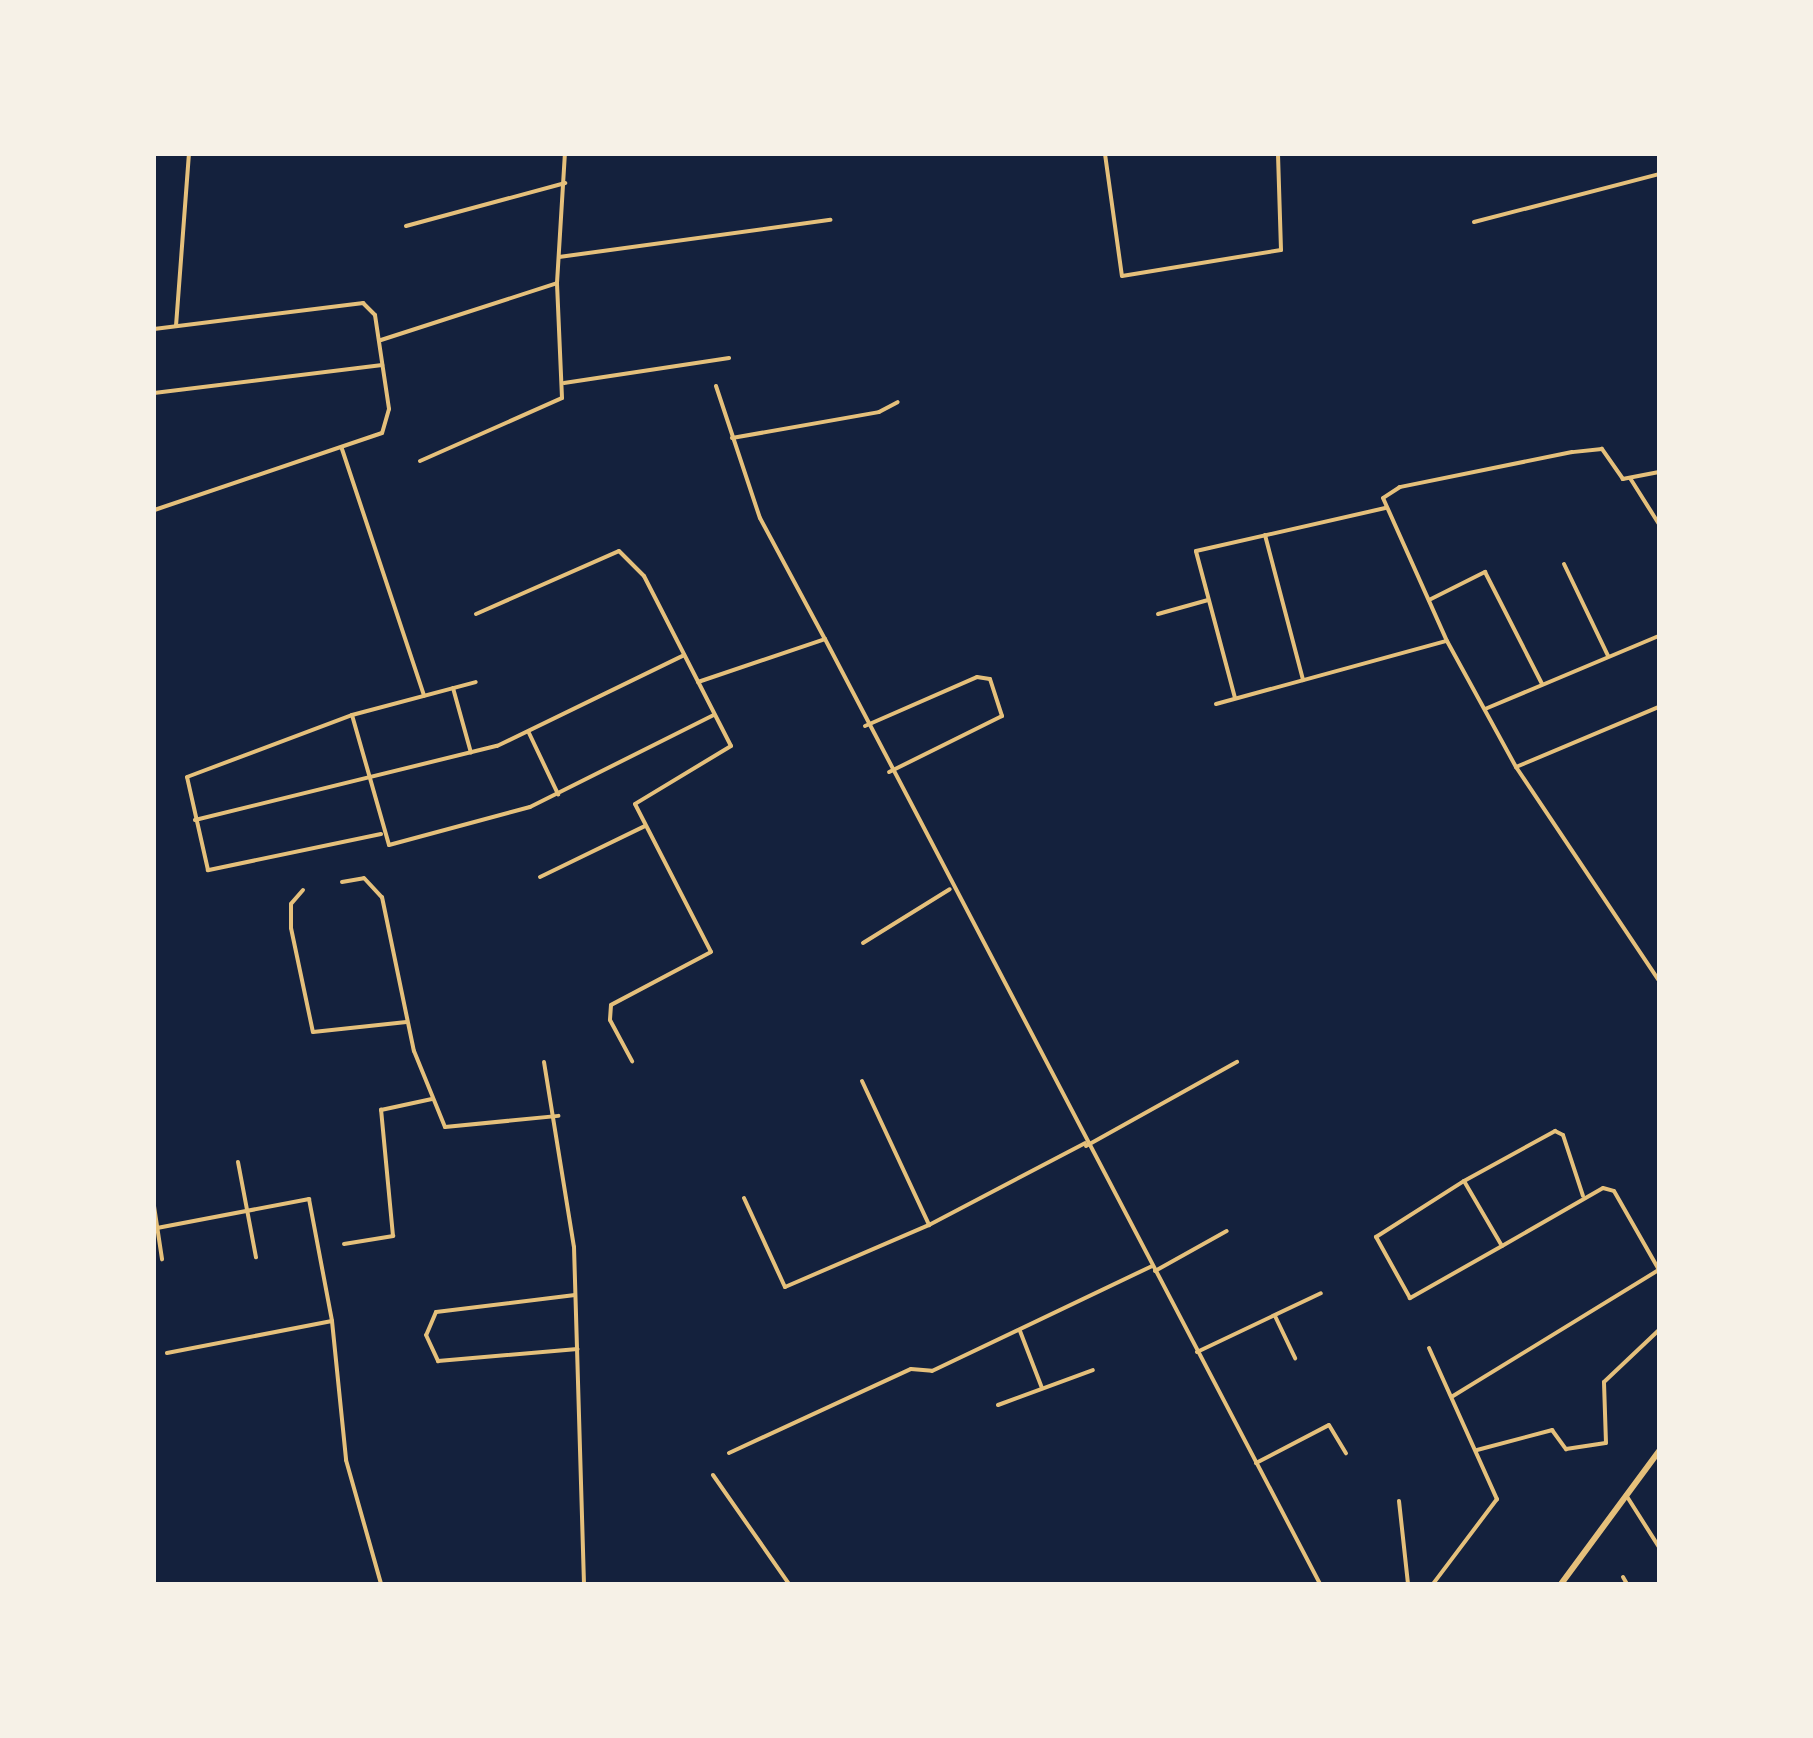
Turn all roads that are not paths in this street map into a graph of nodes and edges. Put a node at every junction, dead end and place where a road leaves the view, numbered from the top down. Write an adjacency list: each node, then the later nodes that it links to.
1 (189, 154): 12 (street)
2 (565, 154): 6 (street)
3 (1105, 154): 4 (street)
4 (1278, 154)
5 (1659, 174): 8 (street)
6 (565, 183): 9 (street); 10 (street)
7 (830, 220): 10 (street)
8 (1474, 222)
9 (406, 226)
10 (559, 257): 11 (street)
11 (557, 283): 14 (street); 17 (street)
12 (176, 326): 13 (street); 14 (street)
13 (154, 329)
14 (381, 340): 16 (street)
15 (729, 358): 17 (street)
16 (382, 365): 19 (street); 22 (street)
17 (564, 383): 23 (street)
18 (716, 386): 21 (street)
19 (154, 393)
20 (898, 402): 21 (street)
21 (732, 438): 36 (street)
22 (342, 449): 27 (street); 45 (street)
23 (420, 461)
24 (1659, 472): 25 (street)
25 (1630, 478): 26 (street); 28 (street)
26 (1385, 508): 29 (street); 32 (street)
27 (154, 510)
28 (1659, 524)
29 (1265, 535): 31 (street); 40 (street)
30 (1564, 564): 39 (street)
31 (1208, 600): 34 (street); 46 (street)
32 (1429, 600): 37 (street); 43 (street)
33 (476, 614): 38 (street)
34 (1158, 614)
35 (1659, 636): 39 (street)
36 (825, 639): 42 (street); 52 (street)
37 (1447, 641): 40 (street); 49 (street)
38 (684, 655): 42 (street); 53 (street)
39 (1608, 656): 43 (street)
40 (1303, 680): 46 (street)
41 (476, 682): 44 (street)
42 (698, 682): 51 (street)
43 (1542, 684): 49 (street)
44 (453, 688): 45 (street); 54 (street)
45 (424, 696): 50 (street)
46 (1235, 698): 47 (street)
47 (1216, 704)
48 (1659, 707): 55 (street)
49 (1485, 709): 55 (street)
50 (352, 715): 57 (street); 59 (street)
51 (714, 715): 58 (street); 60 (street)
52 (865, 727): 56 (street); 56 (street)
53 (529, 733): 54 (street); 58 (street)
54 (471, 753): 57 (street)
55 (1516, 767): 67 (street)
56 (889, 772): 64 (street)
57 (369, 781): 59 (street); 61 (street)
58 (558, 794): 61 (street)
59 (195, 820): 61 (street)
60 (645, 826): 62 (street); 69 (street)
61 (381, 834)
62 (540, 877)
63 (342, 882): 68 (street)
64 (950, 889): 66 (street); 75 (street)
65 (303, 890): 68 (street)
66 (863, 943)
67 (1659, 981)
68 (406, 1022): 73 (street)
69 (632, 1061)
70 (544, 1062): 74 (street)
71 (1237, 1062): 75 (street)
72 (862, 1081): 82 (street)
73 (432, 1099): 74 (street); 85 (street)
74 (558, 1116): 92 (street)
75 (1086, 1144): 82 (street); 89 (street)
76 (238, 1162): 81 (street)
77 (1464, 1181): 78 (street); 86 (street); 86 (street)
78 (1583, 1196): 86 (street); 90 (street)
79 (744, 1198): 82 (street)
80 (154, 1206): 83 (street)
81 (248, 1209): 83 (street); 87 (street); 94 (street)
82 (929, 1225)
83 (157, 1228): 88 (street)
84 (1227, 1231): 89 (street)
85 (344, 1244)
86 (1502, 1246)
87 (256, 1257)
88 (162, 1259)
89 (1153, 1268): 95 (street); 99 (street)
90 (1659, 1270): 104 (street)
91 (1321, 1293): 93 (street)
92 (575, 1295): 98 (street); 98 (street)
93 (1275, 1316): 99 (street); 101 (street)
94 (332, 1321): 100 (street); 117 (street)
95 (1020, 1330): 103 (street); 108 (street)
96 (1659, 1330): 106 (street)
97 (1429, 1348): 104 (street)
98 (577, 1349): 118 (street)
99 (1197, 1352): 110 (street)
100 (167, 1353)
101 (1295, 1358)
102 (1093, 1370): 103 (street)
103 (1042, 1388): 105 (street)
104 (1453, 1396): 106 (street)
105 (998, 1405)
106 (1477, 1450): 122 (street)
107 (1659, 1451): 112 (main road)
108 (729, 1453)
109 (1346, 1453): 110 (street)
110 (1256, 1463): 120 (street)
111 (713, 1475): 119 (street)
112 (1626, 1495): 114 (street); 116 (main road)
113 (1399, 1501): 121 (street)
114 (1659, 1547)
115 (1623, 1577): 123 (street)
116 (1564, 1583)
117 (381, 1584)
118 (584, 1584)
119 (789, 1584)
120 (1320, 1584)
121 (1408, 1584)
122 (1433, 1584)
123 (1627, 1584)

